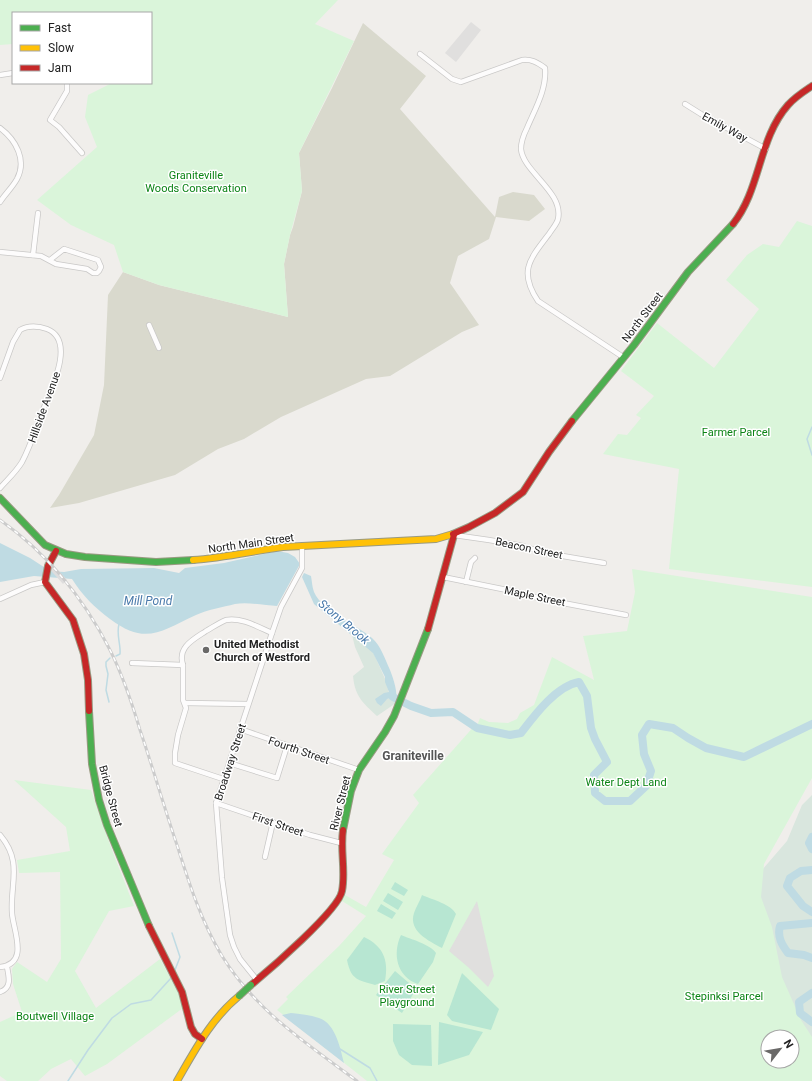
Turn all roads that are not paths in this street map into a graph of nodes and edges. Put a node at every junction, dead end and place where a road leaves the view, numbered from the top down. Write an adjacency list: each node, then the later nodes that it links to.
1 (420, 54): 17 (street)
2 (12, 73): 3 (street)
3 (0, 75)
4 (67, 84): 9 (street)
5 (812, 86): 8 (main road, North Street)
6 (685, 104): 8 (street, Emily Way)
7 (0, 128): 10 (street)
8 (766, 149): 17 (main road, North Street)
9 (82, 153)
10 (0, 202)
11 (38, 213): 13 (street)
12 (0, 252): 13 (street)
13 (33, 255): 14 (street)
14 (50, 260): 14 (street)
15 (149, 325): 16 (street)
16 (159, 348)
17 (623, 357): 21 (main road, North Street)
18 (0, 378): 19 (street, Hillside Avenue)
19 (0, 488)
20 (0, 498): 23 (main road, North Main Street)
21 (454, 534): 22 (main road, North Main Street); 25 (street, Beacon Street); 26 (main road, River Street)
22 (302, 546): 23 (main road, North Main Street); 31 (street, Broadway Street)
23 (56, 551): 27 (main road)
24 (475, 558): 28 (street)
25 (604, 563)
26 (443, 577): 28 (street, Maple Street); 39 (main road, River Street)
27 (45, 580): 29 (street); 50 (main road, Bridge Street)
28 (466, 582): 30 (street, Maple Street)
29 (0, 599)
30 (626, 615)
31 (272, 633): 33 (street); 35 (street, Broadway Street)
32 (132, 663): 33 (street)
33 (183, 665): 34 (street)
34 (185, 703): 35 (street); 40 (street)
35 (248, 704): 36 (street, Broadway Street)
36 (240, 729): 37 (street, Fourth Street); 38 (street, Broadway Street)
37 (286, 746): 38 (street); 39 (street, Fourth Street)
38 (229, 763): 40 (street, Broadway Street)
39 (359, 770): 44 (main road, River Street)
40 (223, 779): 41 (street, Broadway Street)
41 (216, 803): 42 (street, First Street); 48 (street, Broadway Street)
42 (273, 822): 44 (street, First Street); 45 (street)
43 (0, 835): 46 (street)
44 (341, 844): 48 (main road, River Street)
45 (266, 857)
46 (7, 967): 47 (street); 49 (street)
47 (0, 968)
48 (257, 980): 50 (main road, River Street, bridge)
49 (0, 992)
50 (202, 1039): 51 (main road, River Street)
51 (178, 1081)

